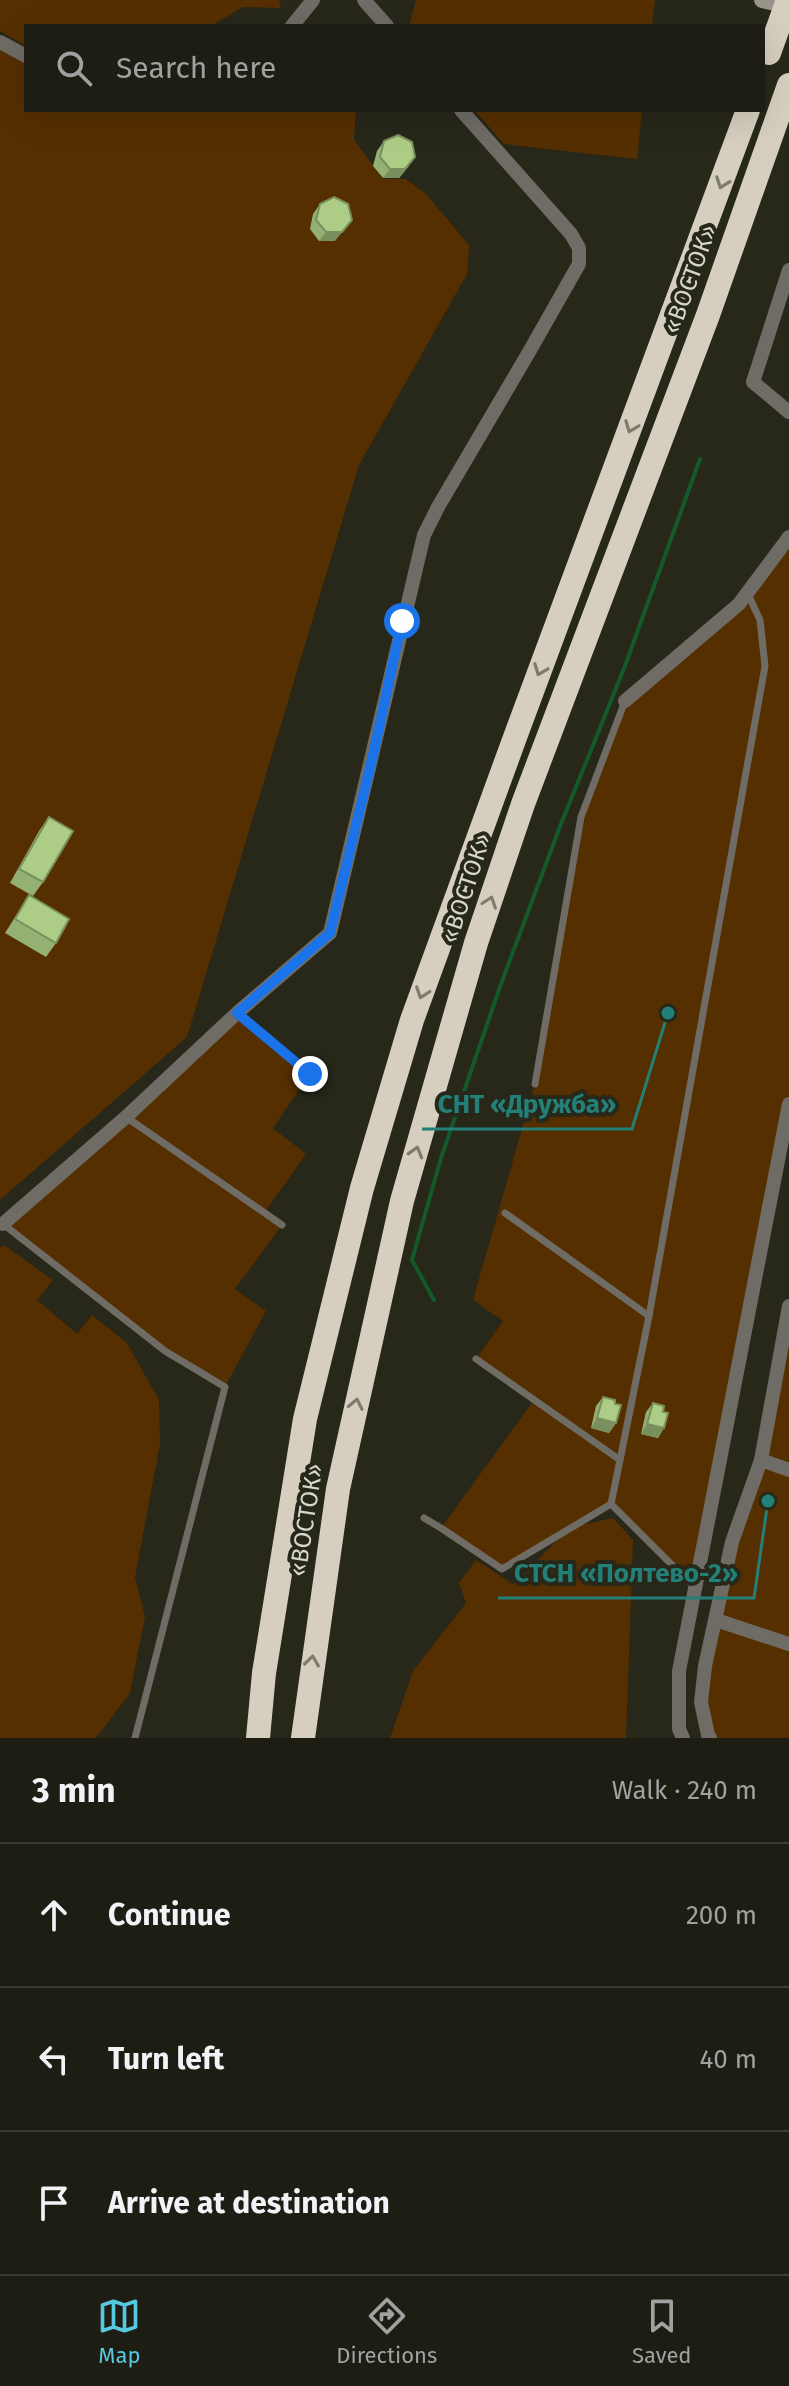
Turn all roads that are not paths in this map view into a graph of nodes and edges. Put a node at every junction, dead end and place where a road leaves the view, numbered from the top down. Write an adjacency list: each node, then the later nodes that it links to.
1 (313, 0): 6 (street)
2 (364, 0): 7 (street)
3 (762, 0): 5 (street)
4 (788, 0): 10 (highway, bridge)
5 (789, 6)
6 (294, 24)
7 (385, 24)
8 (0, 42): 9 (street)
9 (24, 55)
10 (766, 61)
11 (789, 85): 41 (highway, «ВОСТОК», one-way to 11)
12 (463, 112): 19 (street)
13 (747, 112): 40 (highway, «ВОСТОК», one-way to 40)
14 (789, 270): 15 (street)
15 (789, 412)
16 (789, 537): 17 (street)
17 (748, 593): 18 (street); 28 (lane)
18 (625, 701): 21 (lane)
19 (237, 1013): 20 (lane); 23 (street)
20 (310, 1074)
21 (535, 1084)
22 (789, 1104): 36 (street)
23 (126, 1117): 25 (street); 26 (lane)
24 (505, 1213): 28 (lane)
25 (3, 1224): 39 (lane)
26 (282, 1225)
27 (789, 1306): 29 (street)
28 (649, 1316): 31 (lane)
29 (788, 1322): 32 (street)
30 (476, 1359): 31 (lane)
31 (620, 1460): 34 (lane)
32 (761, 1460): 33 (street); 37 (street)
33 (789, 1470)
34 (611, 1504): 35 (lane); 36 (lane)
35 (424, 1518)
36 (696, 1589): 42 (street)
37 (716, 1620): 38 (street); 43 (street)
38 (789, 1644)
39 (135, 1738)
40 (258, 1738)
41 (303, 1738)
42 (683, 1738)
43 (710, 1738)

